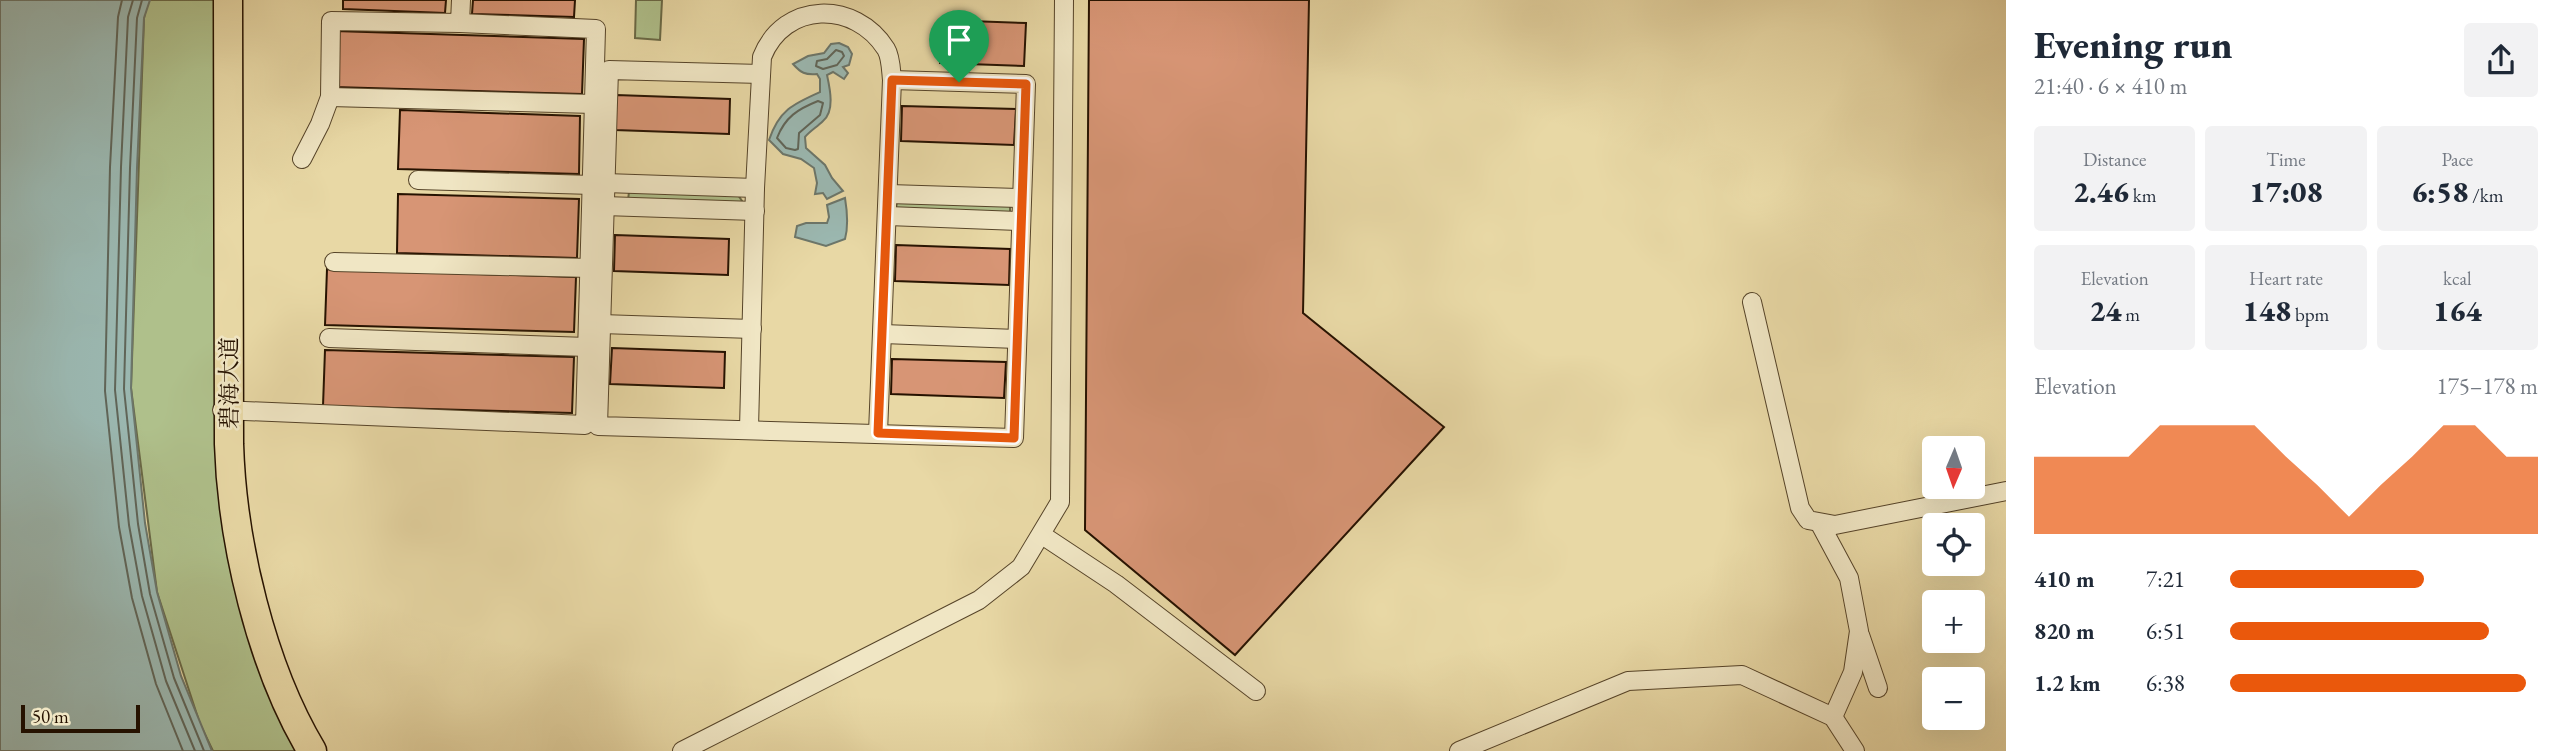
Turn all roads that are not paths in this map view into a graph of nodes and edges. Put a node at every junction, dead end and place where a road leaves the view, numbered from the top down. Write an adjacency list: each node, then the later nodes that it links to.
1 (215, 0): 30 (main road, 碧海大道)
2 (228, 0): 30 (main road, 碧海大道)
3 (461, 0): 6 (street)
4 (1064, 0): 36 (street)
5 (824, 6): 7 (street); 8 (street)
6 (460, 23): 9 (street); 10 (street)
7 (761, 74): 13 (street); 14 (street)
8 (892, 80): 15 (street); 16 (street)
9 (330, 97): 10 (street); 11 (street)
10 (594, 104): 13 (street)
11 (302, 159)
12 (418, 180): 13 (street)
13 (598, 184): 14 (street); 17 (street); 22 (street)
14 (755, 188): 18 (street)
15 (888, 194): 16 (street); 19 (street)
16 (1023, 198): 20 (street)
17 (604, 206): 18 (street); 24 (street)
18 (755, 211): 25 (street)
19 (888, 215): 20 (street); 26 (street)
20 (1021, 221): 28 (street)
21 (334, 262): 22 (street)
22 (590, 268): 29 (street)
23 (1752, 302): 35 (street)
24 (601, 324): 25 (street); 31 (street)
25 (752, 328): 32 (street)
26 (883, 334): 28 (street); 33 (street)
27 (329, 338): 29 (street)
28 (1017, 339): 33 (street)
29 (587, 347): 31 (street)
30 (225, 411): 31 (street); 41 (main road, 碧海大道); 42 (main road, 碧海大道)
31 (592, 425): 32 (street)
32 (749, 429): 33 (street)
33 (878, 433)
34 (2006, 491): 35 (street)
35 (1820, 524): 37 (street)
36 (1042, 535): 39 (street); 43 (street)
37 (1859, 631): 38 (street); 40 (street)
38 (1878, 688)
39 (1256, 691)
40 (1833, 718): 44 (street); 45 (street)
41 (303, 751)
42 (312, 751)
43 (682, 751)
44 (1459, 751)
45 (1855, 751)

